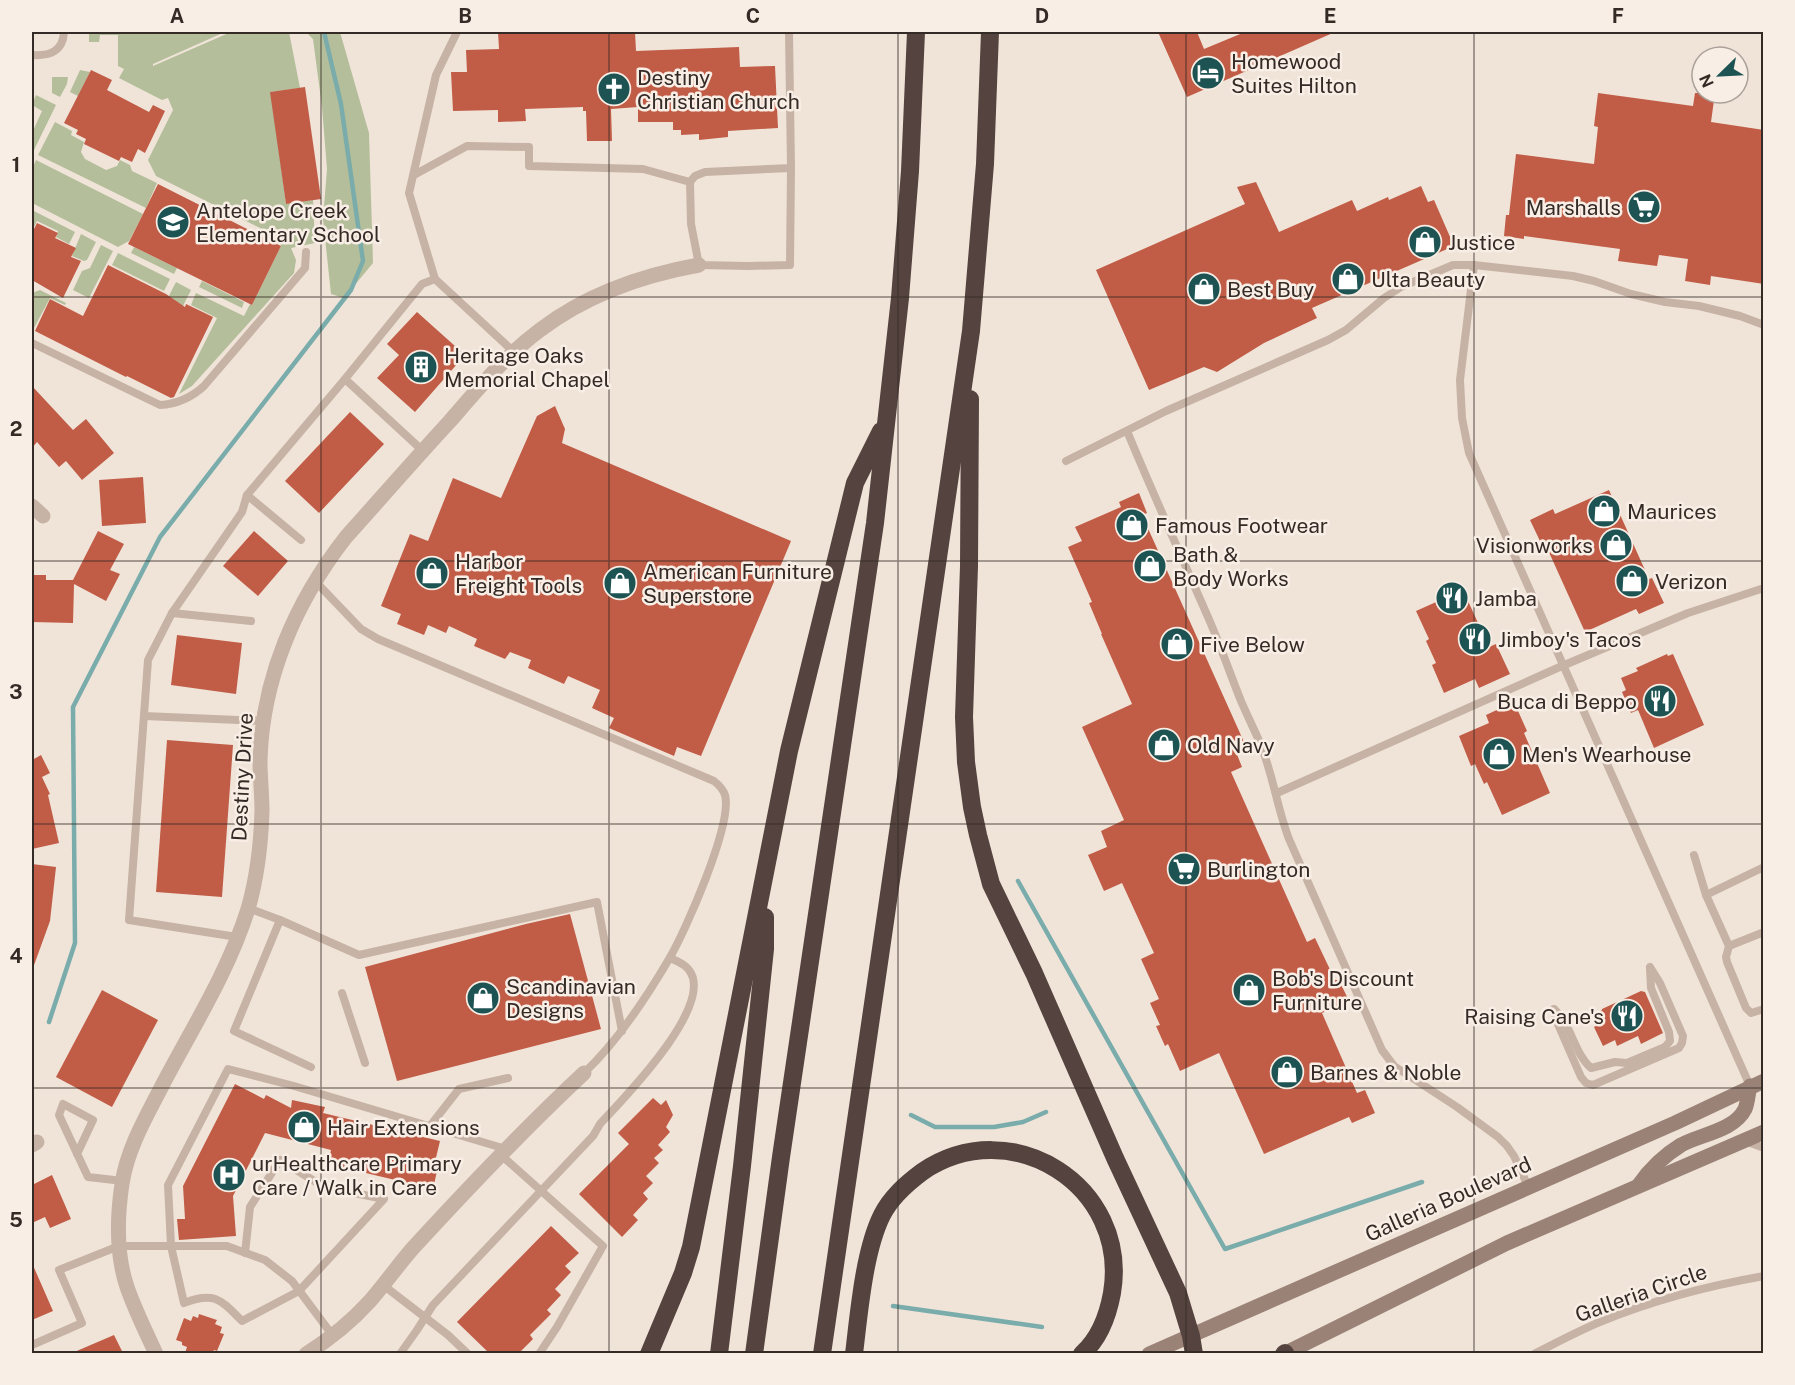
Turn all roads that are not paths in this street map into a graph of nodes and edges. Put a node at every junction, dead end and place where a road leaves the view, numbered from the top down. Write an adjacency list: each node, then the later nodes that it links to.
1 (63, 32): 6 (lane)
2 (457, 32): 8 (lane)
3 (789, 32): 7 (lane)
4 (916, 32): 19 (highway)
5 (990, 32): 15 (highway)
6 (32, 56)
7 (791, 168): 9 (lane); 11 (lane)
8 (414, 174): 9 (lane); 13 (lane)
9 (690, 182): 11 (lane)
10 (306, 252): 16 (lane)
11 (699, 265): 17 (street, Destiny Drive)
12 (1474, 265): 14 (lane); 20 (lane); 29 (lane)
13 (435, 279): 17 (lane); 18 (lane)
14 (1764, 325)
15 (971, 331): 70 (highway); 80 (highway)
16 (32, 343)
17 (514, 352): 21 (street, Destiny Drive)
18 (345, 379): 21 (lane); 23 (lane)
19 (886, 422): 35 (highway); 79 (highway)
20 (1127, 430): 22 (lane); 32 (lane)
21 (423, 451): 25 (street, Destiny Drive)
22 (1066, 461)
23 (247, 495): 24 (lane); 27 (lane)
24 (301, 540)
25 (315, 580): 31 (street, Destiny Drive); 42 (lane)
26 (1764, 588): 29 (lane)
27 (172, 613): 28 (lane); 30 (lane)
28 (250, 621)
29 (1562, 666): 32 (lane); 51 (lane)
30 (144, 716): 31 (lane); 40 (lane)
31 (264, 721): 37 (street, Destiny Drive)
32 (1277, 793): 59 (lane)
33 (1694, 855): 36 (lane)
34 (1764, 867): 36 (lane)
35 (766, 868): 77 (highway); 78 (highway)
36 (1706, 895): 41 (lane)
37 (248, 908): 38 (lane); 40 (street, Destiny Drive)
38 (280, 920): 46 (lane); 48 (lane)
39 (1764, 932): 41 (lane)
40 (237, 937): 58 (street, Destiny Drive)
41 (1729, 946): 45 (lane)
42 (670, 958): 46 (lane); 61 (lane)
43 (1650, 967): 43 (lane)
44 (342, 993): 47 (lane)
45 (1764, 1009)
46 (622, 1031): 49 (lane)
47 (365, 1063)
48 (311, 1066)
49 (584, 1073): 56 (street)
50 (508, 1078): 52 (lane)
51 (1757, 1083): 59 (main road, Galleria Boulevard); 60 (main road)
52 (430, 1126): 56 (lane); 63 (lane)
53 (1764, 1132): 54 (main road)
54 (1744, 1140): 55 (lane); 60 (main road)
55 (1764, 1148)
56 (503, 1152): 61 (lane); 66 (street)
57 (77, 1154): 57 (lane); 58 (lane)
58 (123, 1181): 62 (street, Destiny Drive)
59 (1528, 1186): 70 (main road, Galleria Boulevard)
60 (1638, 1186): 84 (main road)
61 (542, 1192): 68 (lane); 76 (lane)
62 (119, 1246): 63 (lane); 71 (lane); 72 (street, Destiny Drive)
63 (171, 1246): 64 (lane); 67 (lane)
64 (245, 1252): 67 (lane); 67 (lane)
65 (1764, 1276): 85 (lane, Galleria Circle)
66 (383, 1285): 68 (lane); 69 (street)
67 (299, 1291): 69 (lane)
68 (426, 1318): 74 (lane); 75 (lane)
69 (333, 1336): 73 (street)
70 (1193, 1344): 83 (main road, Galleria Boulevard)
71 (32, 1345)
72 (156, 1353)
73 (306, 1353)
74 (400, 1353)
75 (468, 1353)
76 (539, 1353)
77 (649, 1353)
78 (719, 1353)
79 (754, 1353)
80 (822, 1353)
81 (854, 1353): 82 (highway)
82 (1083, 1353)
83 (1149, 1353)
84 (1284, 1353)
85 (1534, 1353)

